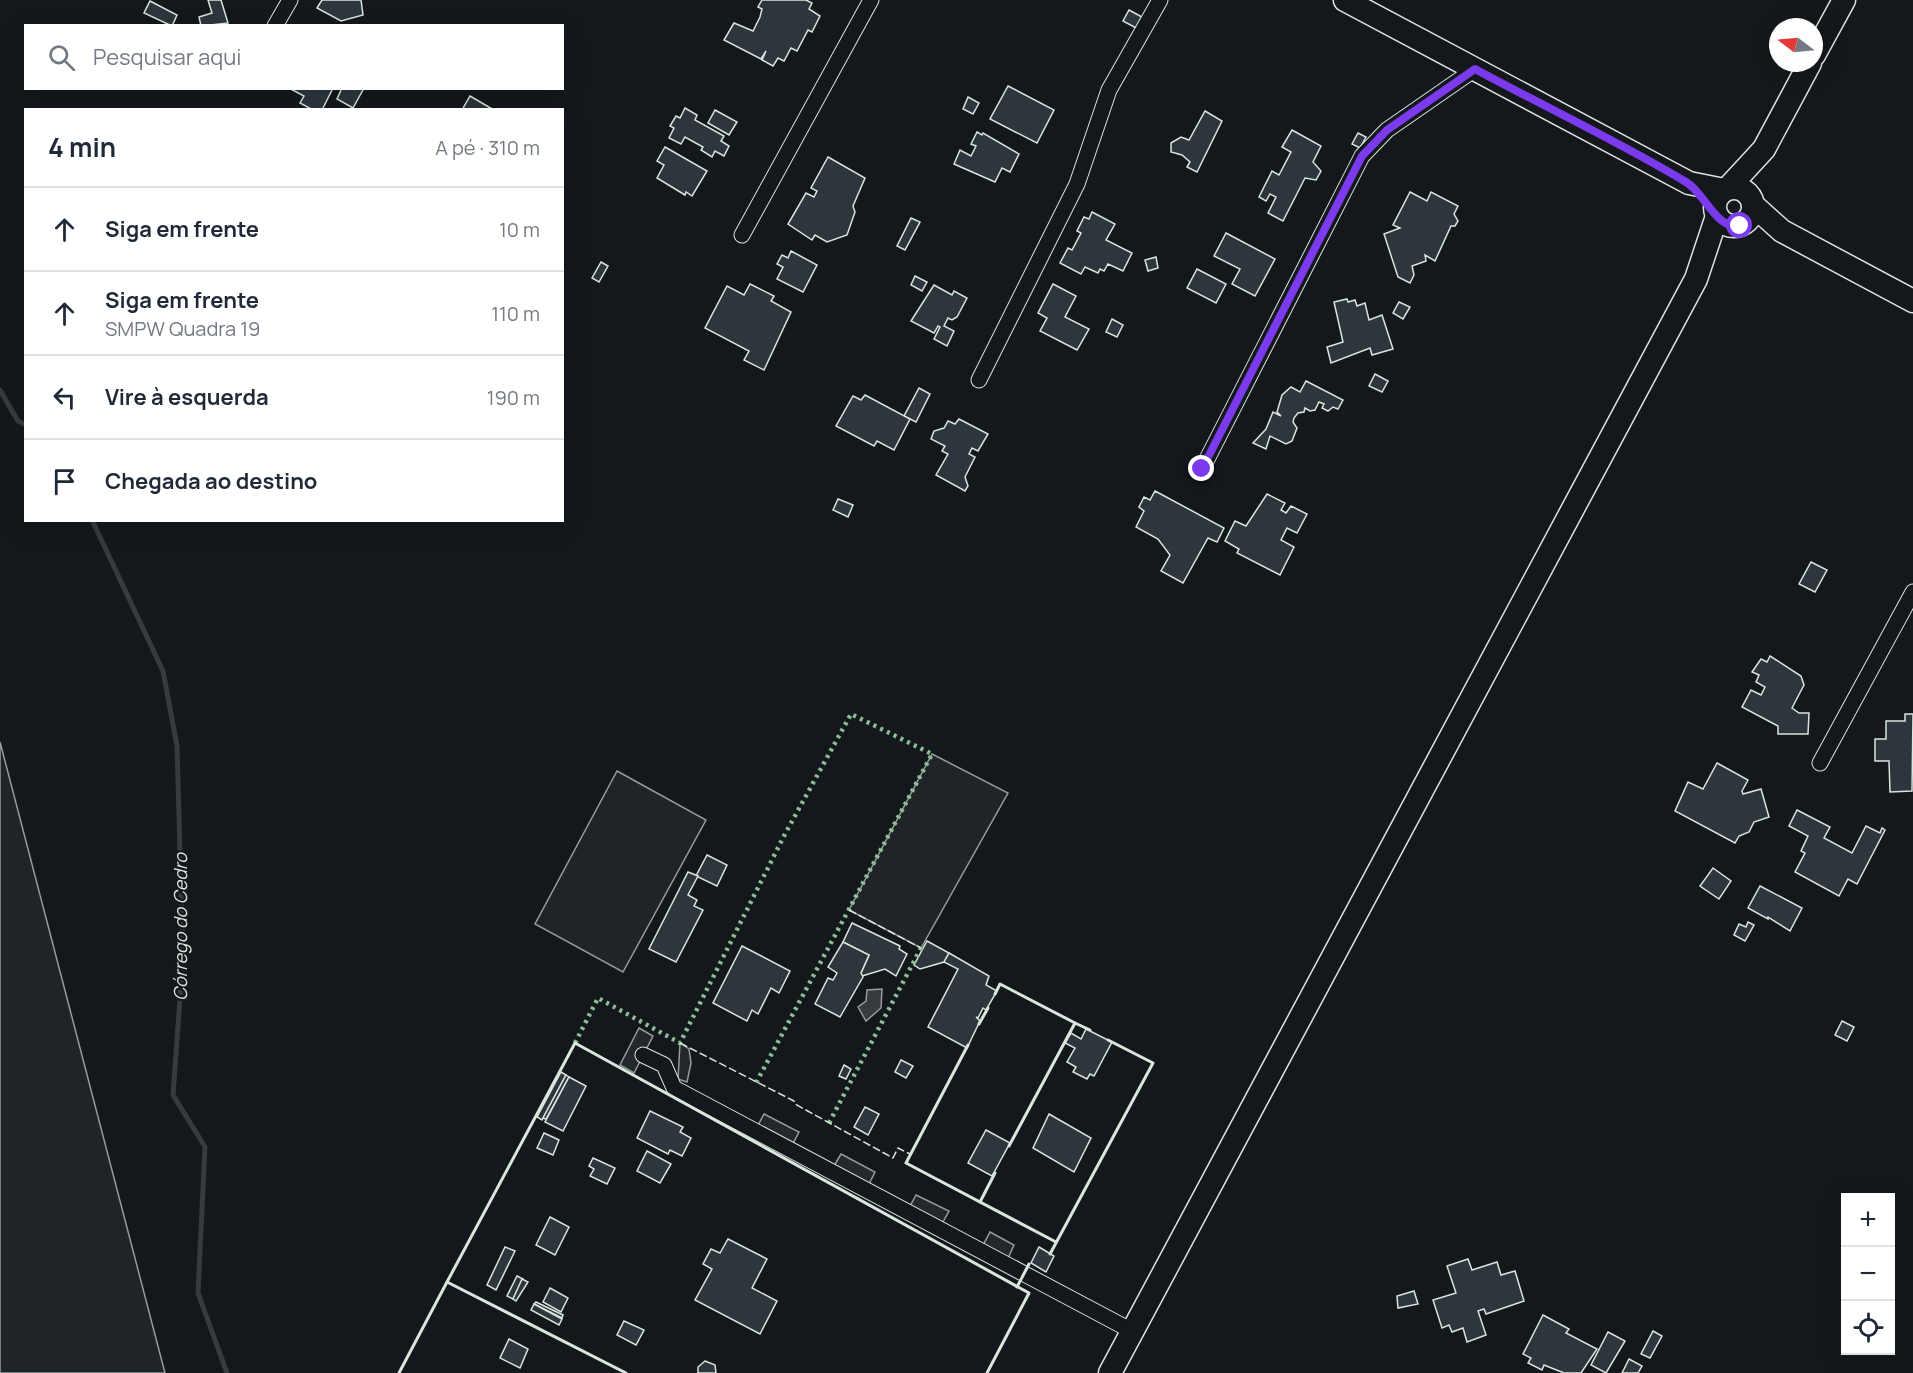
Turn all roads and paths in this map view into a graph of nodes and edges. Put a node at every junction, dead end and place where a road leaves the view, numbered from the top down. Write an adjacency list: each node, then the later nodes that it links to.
1 (291, 0): 6 (street)
2 (871, 0): 15 (street)
3 (1160, 0): 18 (street)
4 (1345, 0): 8 (street)
5 (1844, 0): 7 (street)
6 (276, 24)
7 (1823, 38)
8 (1475, 69): 11 (street); 19 (street)
9 (1805, 72): 10 (street)
10 (1764, 150): 12 (street); 13 (street)
11 (1689, 183): 12 (street); 14 (street)
12 (1726, 189): 13 (street); 14 (street)
13 (1747, 213): 14 (street); 16 (street); 17 (street)
14 (1716, 214): 16 (street)
15 (742, 235)
16 (1696, 279): 23 (street)
17 (1913, 301)
18 (979, 380)
19 (1202, 469)
20 (1913, 592): 21 (street)
21 (1820, 763)
22 (644, 1055): 23 (street)
23 (1132, 1332): 24 (street)
24 (1110, 1373)

